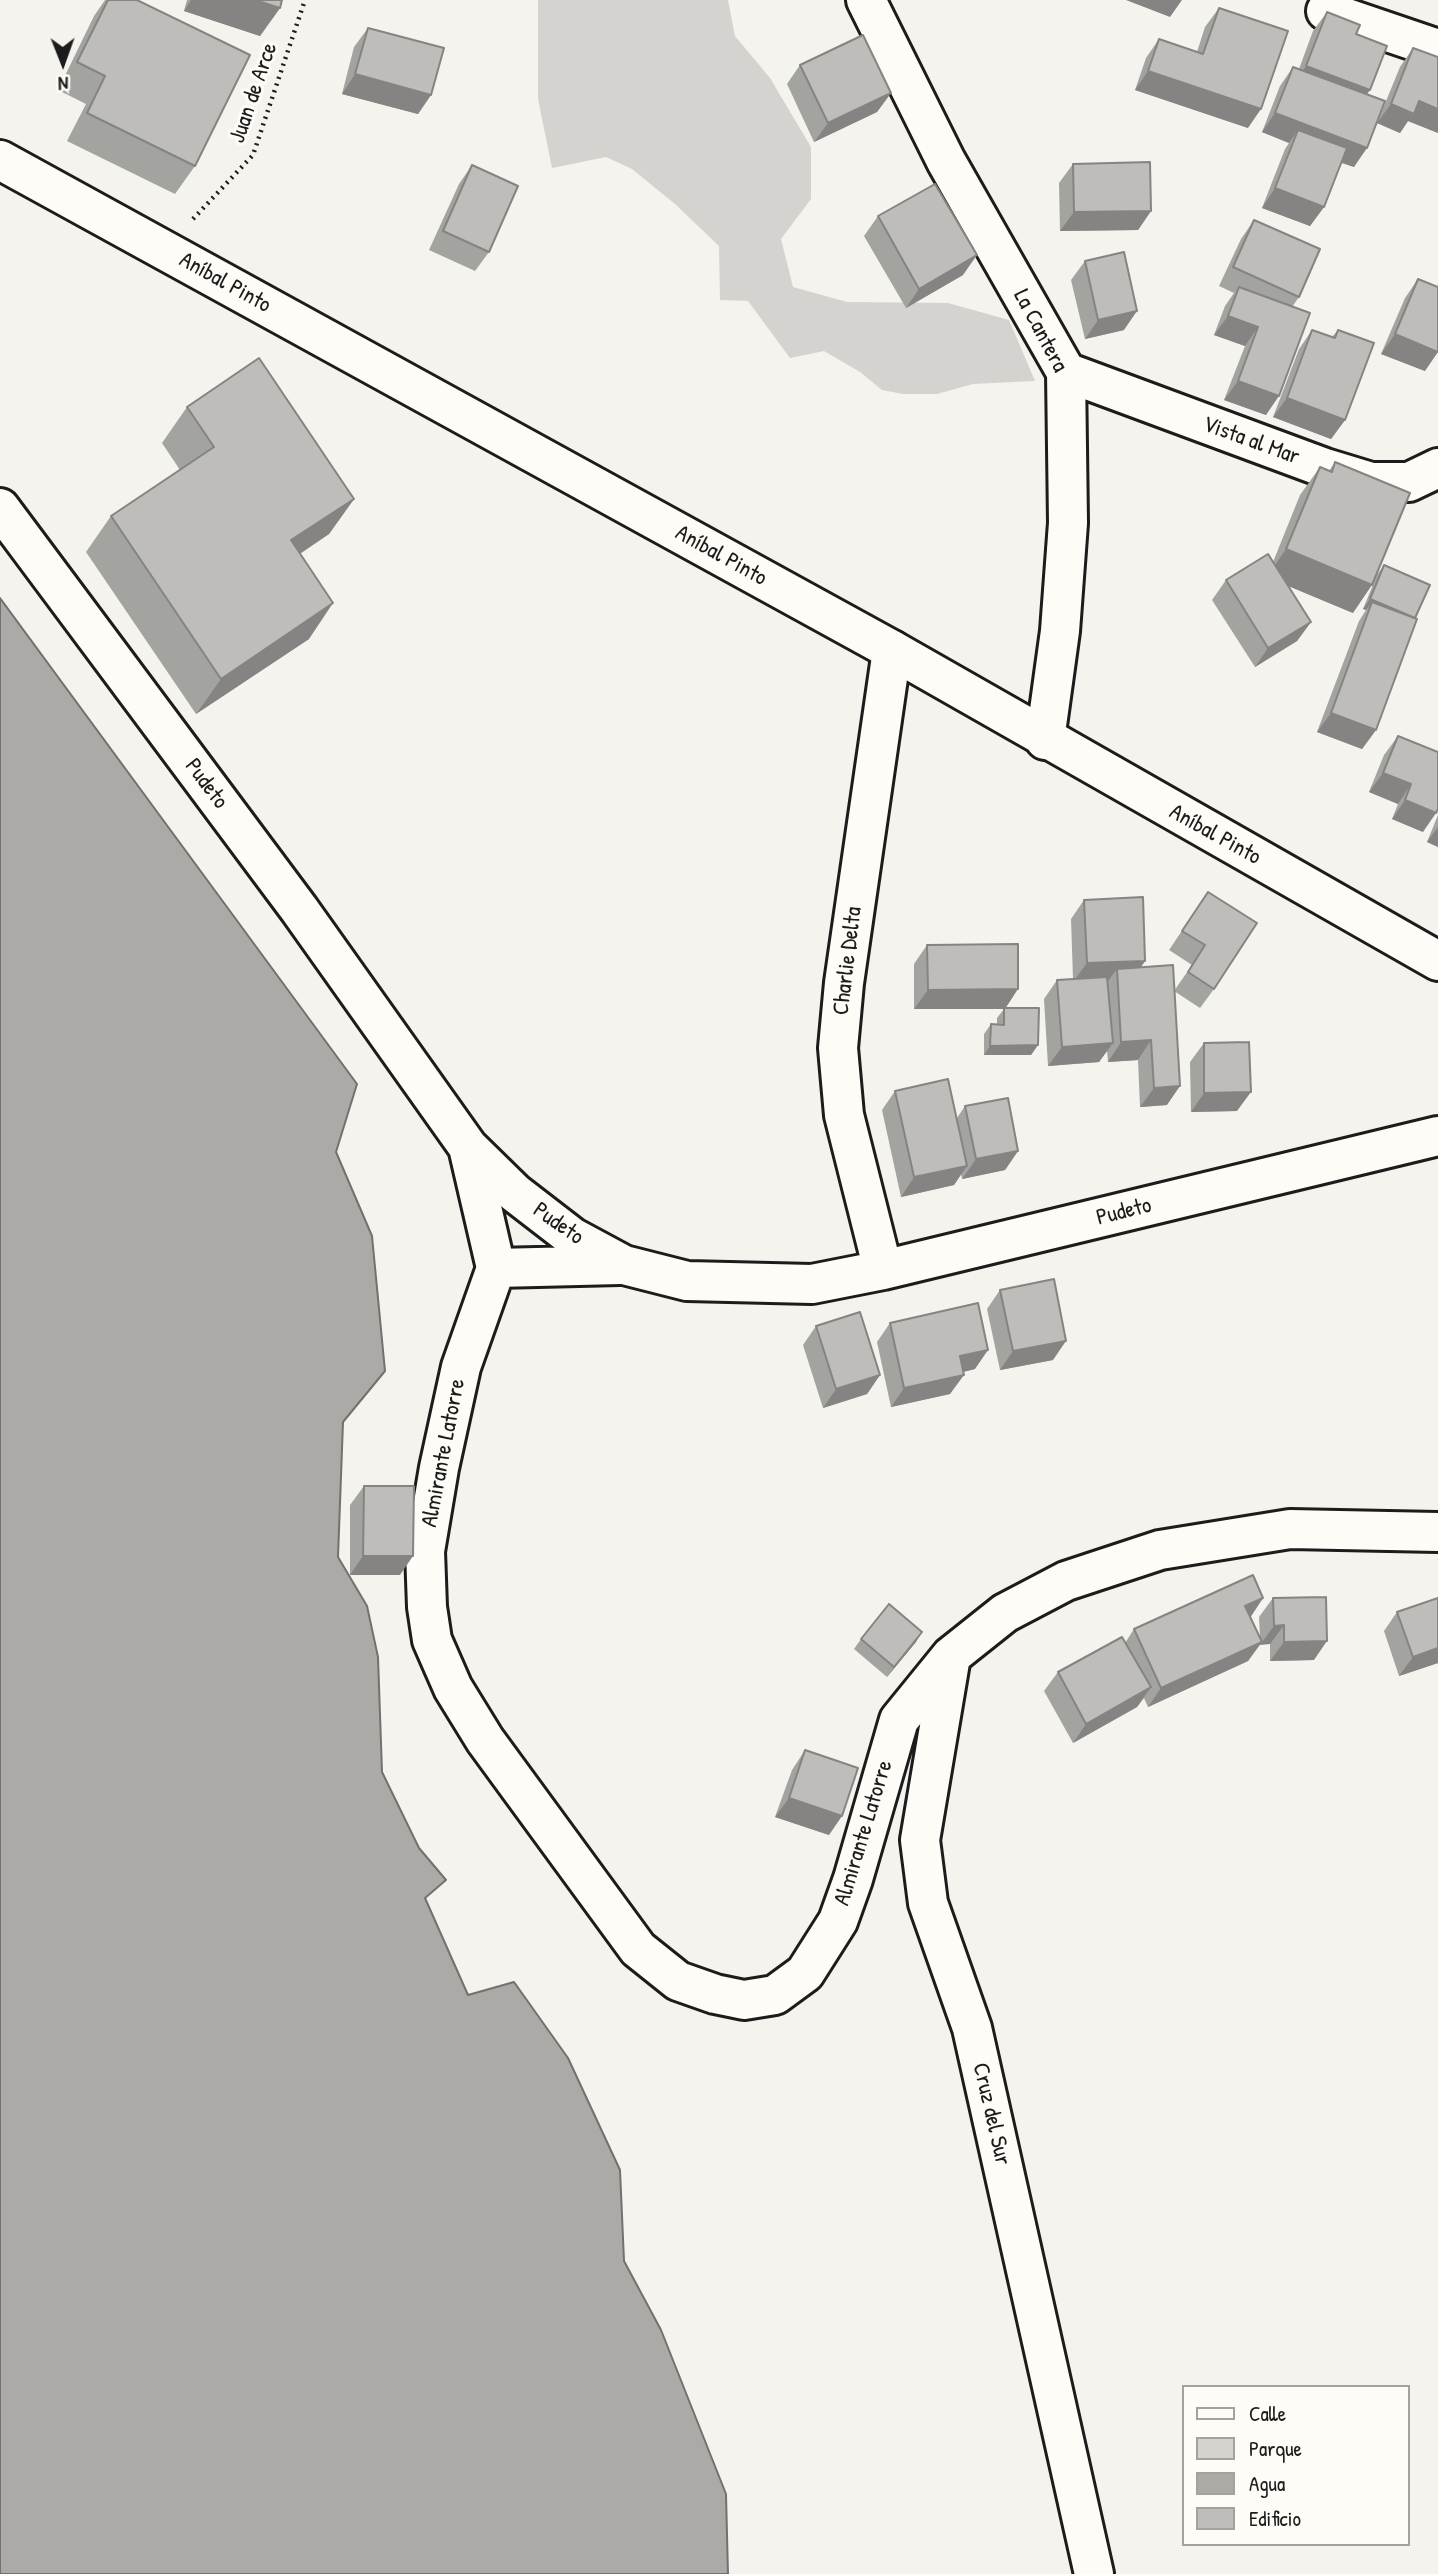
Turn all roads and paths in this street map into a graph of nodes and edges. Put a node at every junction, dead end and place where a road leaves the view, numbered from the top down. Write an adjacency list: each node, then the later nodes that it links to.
1 (305, 0): 6 (path, Juan de Arce)
2 (866, 0): 7 (street, La Cantera)
3 (1326, 11): 4 (street)
4 (1438, 49)
5 (0, 160): 6 (street, Aníbal Pinto)
6 (163, 248): 10 (street, Aníbal Pinto)
7 (1066, 373): 8 (street, Vista al Mar); 11 (street, La Cantera)
8 (1438, 468)
9 (0, 508): 14 (street, Pudeto)
10 (891, 650): 11 (street, Aníbal Pinto); 17 (street, Charlie Delta)
11 (1045, 740): 12 (street, Aníbal Pinto)
12 (1438, 961)
13 (1438, 1136): 17 (street, Pudeto)
14 (468, 1147): 15 (street, Pudeto); 16 (street)
15 (624, 1265): 16 (street); 17 (street, Pudeto)
16 (496, 1268): 19 (street, Almirante Latorre)
17 (883, 1270)
18 (1438, 1532): 19 (street, Almirante Latorre)
19 (951, 1656): 20 (street, Cruz del Sur)
20 (1094, 2574)

